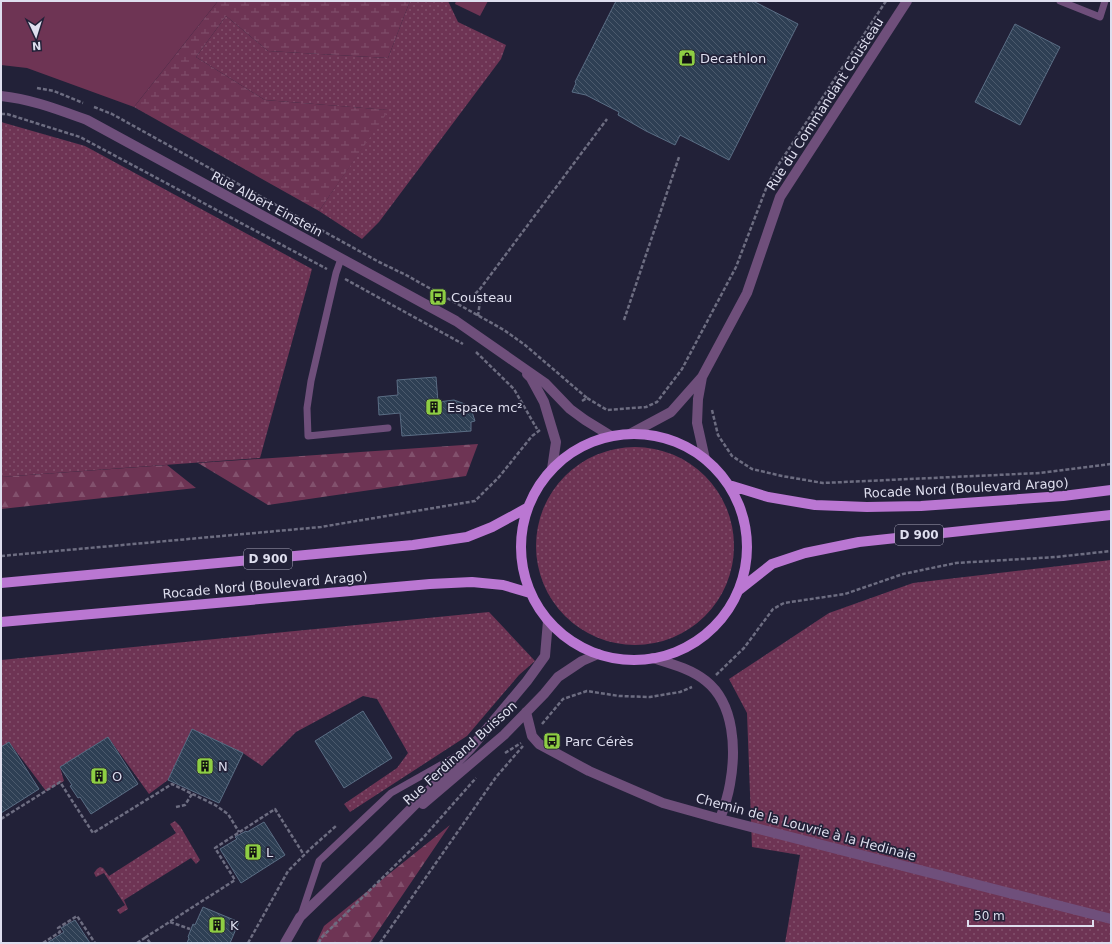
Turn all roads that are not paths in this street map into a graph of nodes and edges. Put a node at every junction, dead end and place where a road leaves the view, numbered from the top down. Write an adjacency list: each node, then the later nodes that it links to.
1 (907, 1): 7 (street, Rue du Commandant Cousteau)
2 (1060, 1): 3 (lane)
3 (1105, 1)
4 (1, 96): 5 (street, Rue Albert Einstein)
5 (341, 259): 6 (street, Rue Albert Einstein); 8 (lane)
6 (511, 359): 10 (street, Rue Albert Einstein); 12 (street, Rue Albert Einstein)
7 (702, 377): 9 (street, Rue du Commandant Cousteau); 11 (street, Rue du Commandant Cousteau)
8 (388, 428)
9 (630, 434): 10 (main road); 11 (main road)
10 (611, 436): 12 (main road)
11 (705, 459): 13 (main road)
12 (552, 469): 15 (main road)
13 (728, 485): 14 (main road, Rocade Nord (Boulevard Arago) / D 900); 18 (main road)
14 (1111, 490)
15 (527, 508): 17 (main road, D 900); 19 (main road)
16 (1111, 515): 18 (main road, D 900)
17 (1, 583)
18 (738, 590): 23 (main road)
19 (530, 593): 20 (main road); 21 (main road, Rocade Nord (Boulevard Arago))
20 (548, 621): 22 (main road); 25 (street, Rue Ferdinand Buisson)
21 (1, 622)
22 (598, 654): 23 (main road); 24 (street, Rue Ferdinand Buisson)
23 (653, 658): 26 (street)
24 (526, 712): 26 (street, Chemin de la Louvrie à la Hedinaie); 27 (street, Rue Ferdinand Buisson)
25 (470, 749): 27 (street, Rue Ferdinand Buisson); 28 (lane)
26 (720, 819): 29 (street, Chemin de la Louvrie à la Hedinaie)
27 (376, 844): 28 (street, Rue Ferdinand Buisson)
28 (300, 917): 30 (street, Rue Ferdinand Buisson)
29 (1111, 919)
30 (285, 943)

